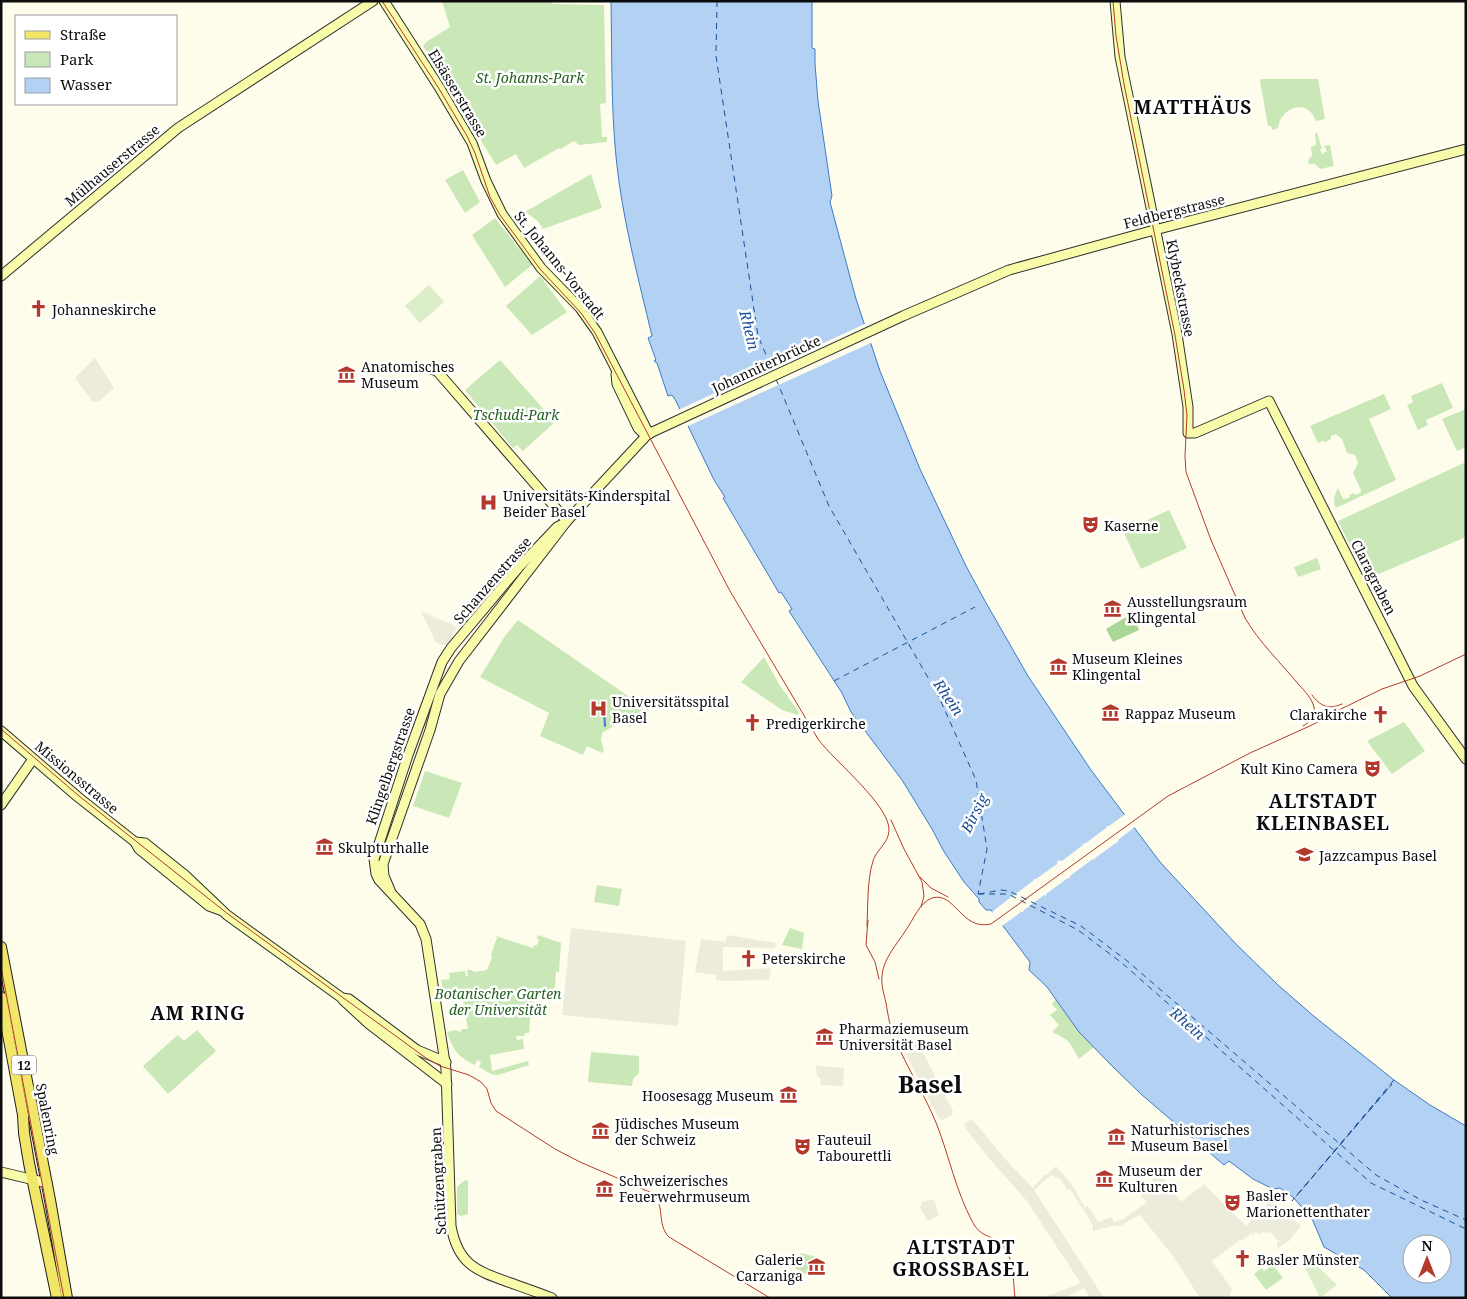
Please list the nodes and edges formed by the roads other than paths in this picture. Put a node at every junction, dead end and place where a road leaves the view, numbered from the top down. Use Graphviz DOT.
graph roads {
  1 [pos="374,1"];
  2 [pos="384,1"];
  3 [pos="1115,1"];
  4 [pos="1466,149"];
  5 [pos="496,205"];
  6 [pos="1156,230"];
  7 [pos="1,276"];
  8 [pos="895,320"];
  9 [pos="430,369"];
  10 [pos="1269,401"];
  11 [pos="649,434"];
  12 [pos="567,521"];
  13 [pos="459,661"];
  14 [pos="442,662"];
  15 [pos="1,731"];
  16 [pos="33,758"];
  17 [pos="1466,759"];
  18 [pos="1,805"];
  19 [pos="390,890"];
  20 [pos="1,946"];
  21 [pos="1,997"];
  22 [pos="342,998"];
  23 [pos="442,1038"];
  24 [pos="427,1055"];
  25 [pos="446,1065"];
  26 [pos="428,1070"];
  27 [pos="447,1084"];
  28 [pos="1,1172"];
  29 [pos="34,1180"];
  30 [pos="47,1184"];
  31 [pos="57,1298"];
  32 [pos="67,1298"];
  33 [pos="552,1298"];
  1 -- 7 [label="main road, Mülhauserstrasse"];
  2 -- 5 [label="main road, Elsässerstrasse"];
  3 -- 6 [label="main road, Klybeckstrasse"];
  4 -- 6 [label="main road, Feldbergstrasse"];
  5 -- 11 [label="main road, St. Johanns-Vorstadt"];
  6 -- 8 [label="main road, Feldbergstrasse"];
  6 -- 10 [label="main road, Klybeckstrasse"];
  8 -- 11 [label="main road, Johanniterbrücke"];
  9 -- 12 [label="main road"];
  10 -- 17 [label="main road, Claragraben"];
  11 -- 12 [label="main road, Schanzenstrasse"];
  12 -- 13 [label="main road, Schanzenstrasse"];
  12 -- 14 [label="main road, Schanzenstrasse"];
  13 -- 19 [label="main road, Klingelbergstrasse"];
  14 -- 19 [label="main road, Klingelbergstrasse"];
  15 -- 16 [label="main road, Missionsstrasse"];
  16 -- 18 [label="main road"];
  16 -- 22 [label="main road, Missionsstrasse"];
  19 -- 23 [label="main road, Schützengraben"];
  20 -- 30 [label="main road, Spalenring / 12"];
  21 -- 29 [label="main road, Spalenring / 12"];
  22 -- 24 [label="main road, Missionsstrasse"];
  22 -- 26 [label="main road, Missionsstrasse"];
  23 -- 24 [label="main road"];
  23 -- 25 [label="main road, Schützengraben"];
  24 -- 25 [label="main road, Missionsstrasse"];
  25 -- 26 [label="main road"];
  25 -- 27 [label="main road, Schützengraben"];
  26 -- 27 [label="main road, Missionsstrasse"];
  27 -- 33 [label="main road, Schützengraben"];
  28 -- 29 [label="main road"];
  29 -- 30 [label="main road"];
  29 -- 31 [label="main road, Spalenring / 12"];
  30 -- 32 [label="main road, Spalenring / 12"];
}
